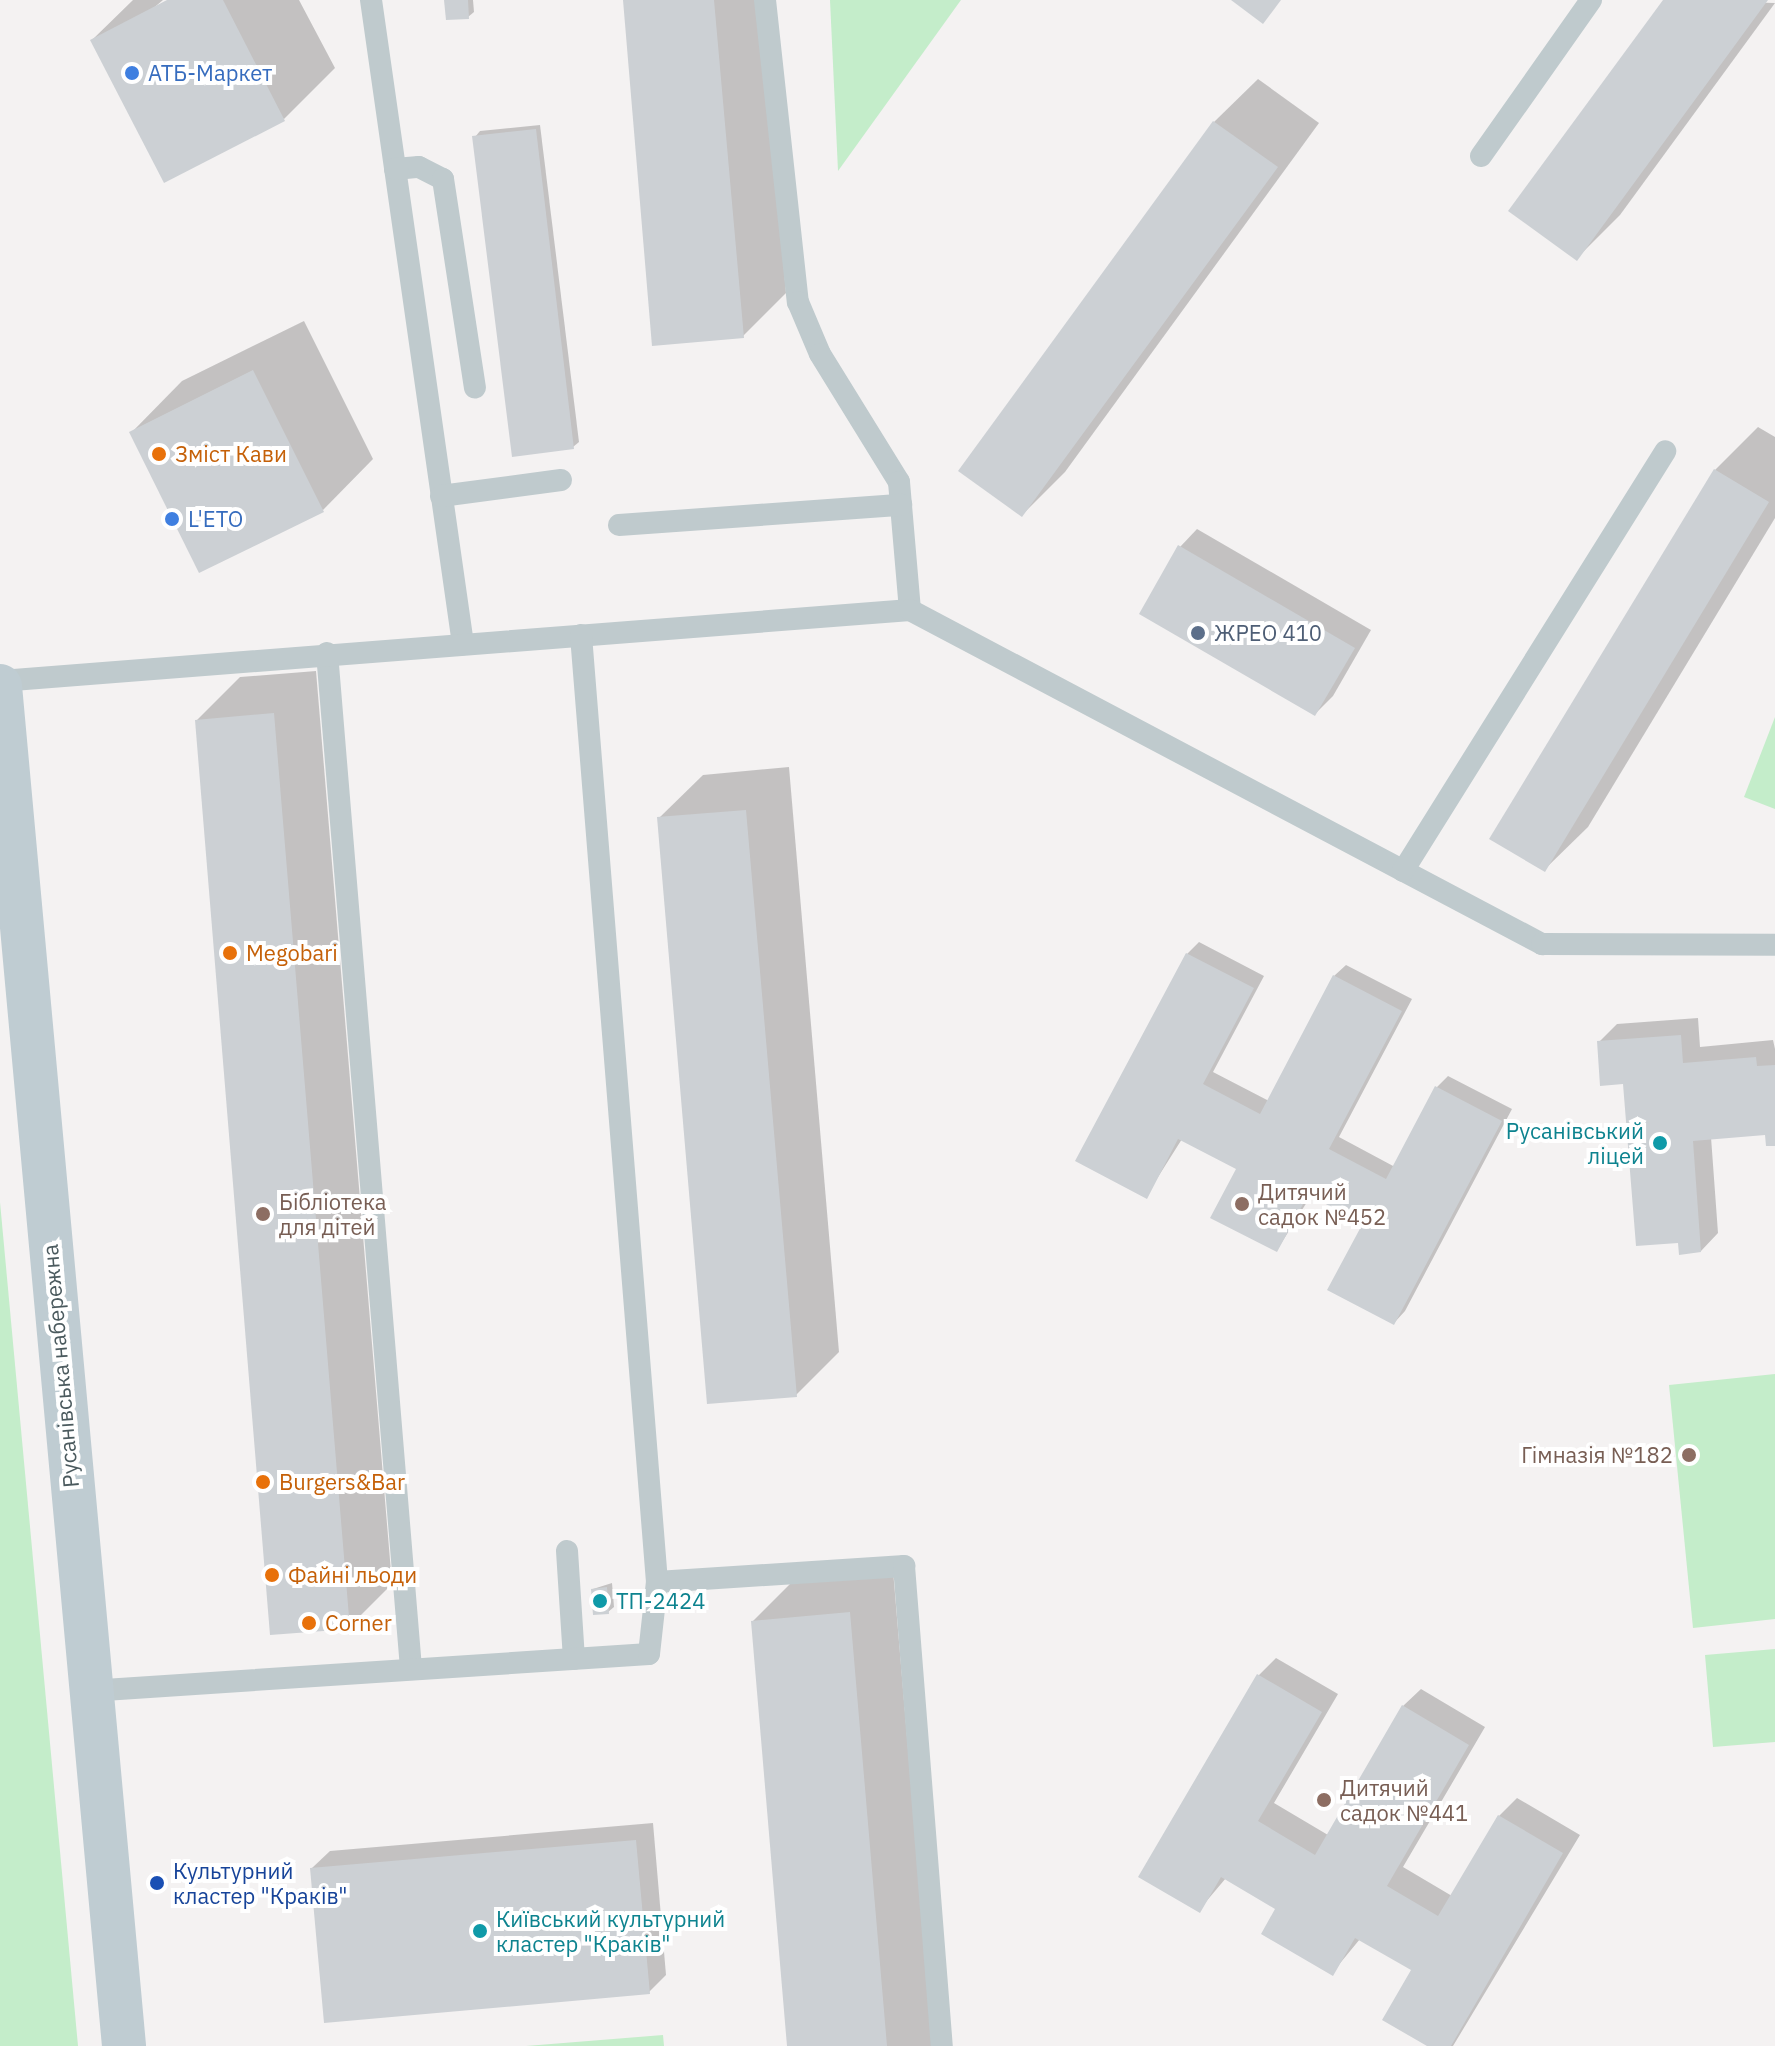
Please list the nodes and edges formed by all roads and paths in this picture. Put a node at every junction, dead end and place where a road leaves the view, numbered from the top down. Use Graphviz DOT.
graph roads {
  1 [pos="371,0"];
  2 [pos="765,0"];
  3 [pos="1591,0"];
  4 [pos="1481,156"];
  5 [pos="395,169"];
  6 [pos="475,388"];
  7 [pos="1665,451"];
  8 [pos="561,480"];
  9 [pos="441,496"];
  10 [pos="901,505"];
  11 [pos="619,525"];
  12 [pos="910,610"];
  13 [pos="581,635"];
  14 [pos="463,644"];
  15 [pos="327,653"];
  16 [pos="0,683"];
  17 [pos="1403,871"];
  18 [pos="1775,945"];
  19 [pos="567,1551"];
  20 [pos="657,1582"];
  21 [pos="574,1659"];
  22 [pos="411,1668"];
  23 [pos="89,1691"];
  24 [pos="124,2046"];
  25 [pos="942,2046"];
  1 -- 5 [label="lane"];
  2 -- 10 [label="lane"];
  3 -- 4 [label="lane"];
  5 -- 6 [label="lane"];
  5 -- 9 [label="lane"];
  7 -- 17 [label="lane"];
  8 -- 9 [label="lane"];
  9 -- 14 [label="lane"];
  10 -- 11 [label="lane"];
  10 -- 12 [label="lane"];
  12 -- 13 [label="lane"];
  12 -- 17 [label="lane"];
  13 -- 14 [label="lane"];
  13 -- 20 [label="lane"];
  14 -- 15 [label="lane"];
  15 -- 16 [label="lane"];
  15 -- 22 [label="lane"];
  16 -- 23 [label="main road, Русанівська набережна"];
  17 -- 18 [label="lane"];
  19 -- 21 [label="lane"];
  20 -- 21 [label="lane"];
  20 -- 25 [label="lane"];
  21 -- 22 [label="lane"];
  22 -- 23 [label="lane"];
  23 -- 24 [label="main road, Русанівська набережна"];
}
